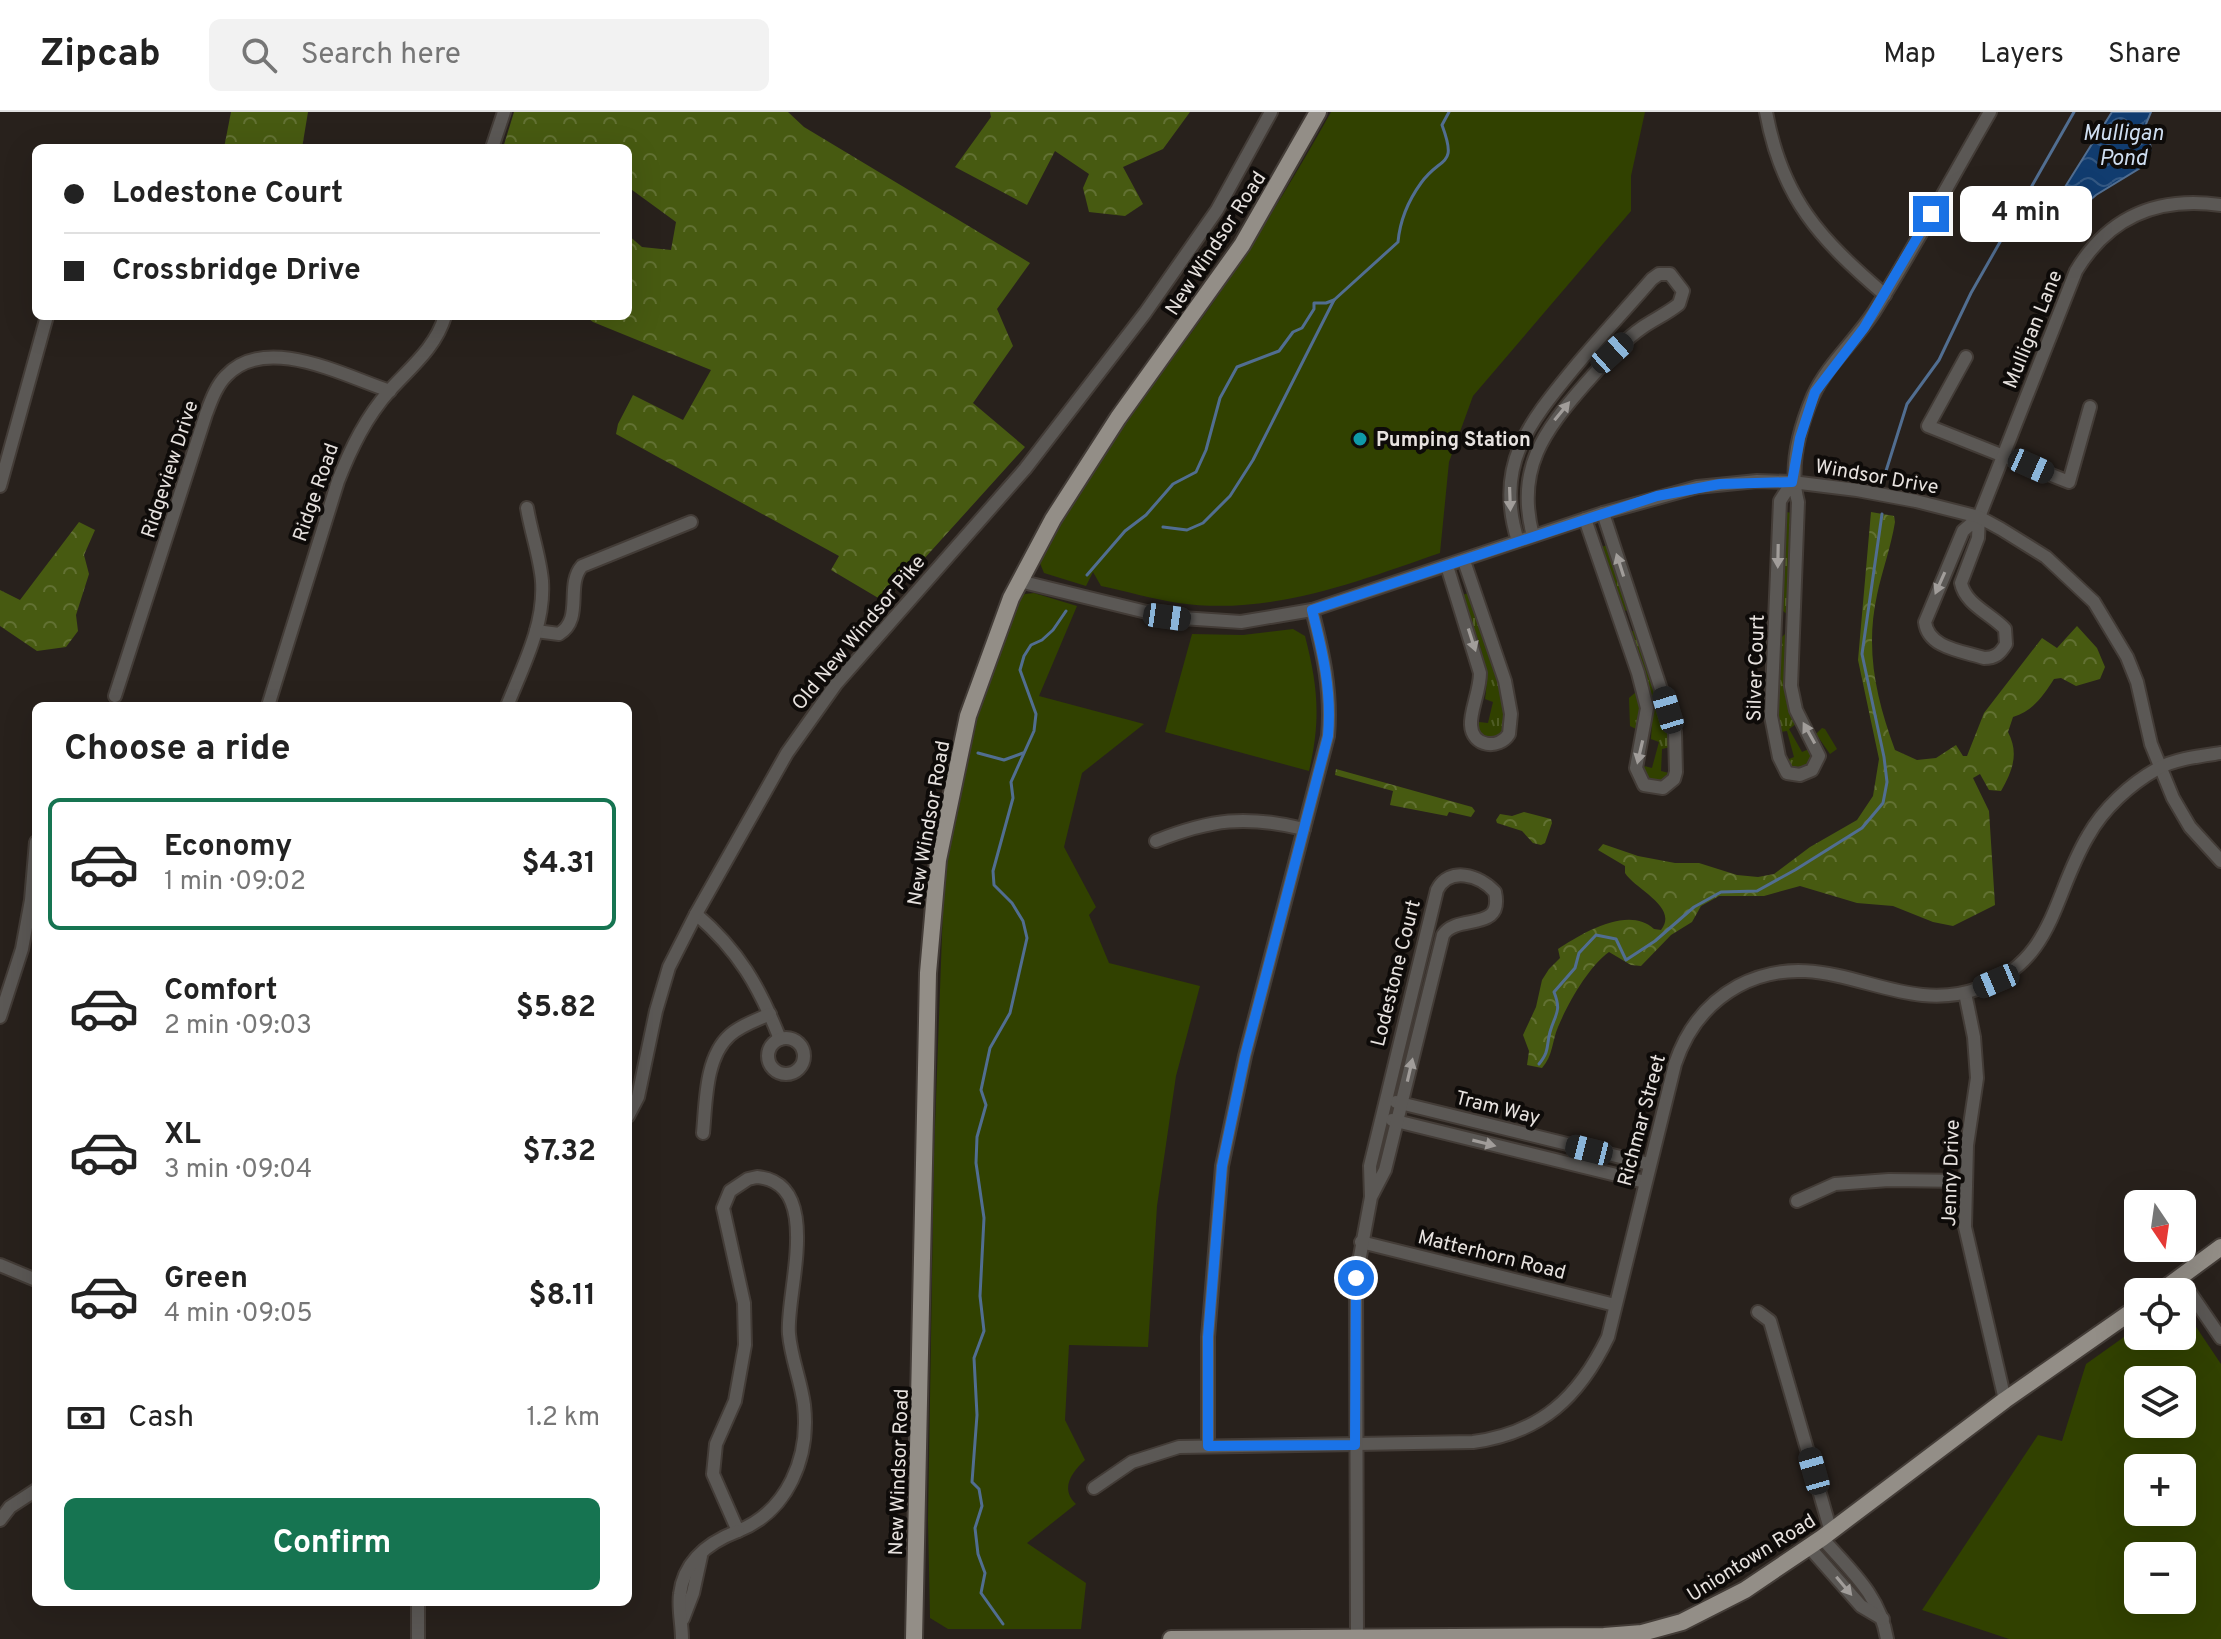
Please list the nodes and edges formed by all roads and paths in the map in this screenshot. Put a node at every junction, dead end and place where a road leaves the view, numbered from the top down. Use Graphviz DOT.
graph roads {
  1 [pos="504,112"];
  2 [pos="1271,112"];
  3 [pos="1318,112"];
  4 [pos="1766,112"];
  5 [pos="1990,112"];
  6 [pos="493,144"];
  7 [pos="2221,205"];
  8 [pos="1885,295"];
  9 [pos="46,320"];
  10 [pos="443,320"];
  11 [pos="1966,357"];
  12 [pos="390,391"];
  13 [pos="2090,407"];
  14 [pos="2005,454"];
  15 [pos="1792,482"];
  16 [pos="0,486"];
  17 [pos="527,508"];
  18 [pos="1603,513"];
  19 [pos="1979,517"];
  20 [pos="1585,519"];
  21 [pos="691,522"];
  22 [pos="1533,536"];
  23 [pos="1518,541"];
  24 [pos="1464,561"];
  25 [pos="1447,566"];
  26 [pos="1019,581"];
  27 [pos="1312,610"];
  28 [pos="536,631"];
  29 [pos="115,696"];
  30 [pos="269,702"];
  31 [pos="509,702"];
  32 [pos="2221,753"];
  33 [pos="2159,767"];
  34 [pos="1304,829"];
  35 [pos="1156,841"];
  36 [pos="2221,861"];
  37 [pos="32,888"];
  38 [pos="696,914"];
  39 [pos="1965,993"];
  40 [pos="770,1014"];
  41 [pos="0,1017"];
  42 [pos="780,1039"];
  43 [pos="1385,1100"];
  44 [pos="1402,1104"];
  45 [pos="632,1106"];
  46 [pos="1381,1118"];
  47 [pos="1398,1122"];
  48 [pos="703,1133"];
  49 [pos="1649,1164"];
  50 [pos="1966,1181"];
  51 [pos="1645,1182"];
  52 [pos="1371,1197"];
  53 [pos="1797,1201"];
  54 [pos="1361,1242"];
  55 [pos="2221,1247"];
  56 [pos="0,1265"];
  57 [pos="32,1278"];
  58 [pos="2180,1278"];
  59 [pos="2196,1301"];
  60 [pos="1615,1305"];
  61 [pos="1758,1312"];
  62 [pos="2124,1317"];
  63 [pos="2221,1338"];
  64 [pos="2005,1400"];
  65 [pos="1355,1445"];
  66 [pos="1208,1446"];
  67 [pos="1094,1488"];
  68 [pos="32,1492"];
  69 [pos="5,1503"];
  70 [pos="0,1520"];
  71 [pos="738,1531"];
  72 [pos="1821,1539"];
  73 [pos="418,1606"];
  74 [pos="1660,1634"];
  75 [pos="1357,1638"];
  76 [pos="1442,1638"];
  77 [pos="418,1639"];
  78 [pos="682,1639"];
  79 [pos="914,1639"];
  80 [pos="1171,1639"];
  81 [pos="1887,1639"];
  1 -- 6 [label="street"];
  2 -- 38 [label="street, Old New Windsor Pike"];
  3 -- 26 [label="main road, New Windsor Road"];
  4 -- 8 [label="street"];
  5 -- 8 [label="street"];
  7 -- 14 [label="street, Mulligan Lane"];
  8 -- 15 [label="street"];
  9 -- 16 [label="street"];
  10 -- 12 [label="street, Ridge Road"];
  11 -- 14 [label="street"];
  12 -- 29 [label="street, Ridgeview Drive"];
  12 -- 30 [label="street, Ridge Road"];
  13 -- 14 [label="street"];
  14 -- 19 [label="street, Mulligan Lane"];
  15 -- 15 [label="street, Silver Court, one-way"];
  15 -- 18 [label="street, Windsor Drive"];
  15 -- 19 [label="street, Windsor Drive"];
  17 -- 28 [label="street"];
  18 -- 20 [label="street, Windsor Drive"];
  20 -- 18 [label="street, one-way"];
  19 -- 19 [label="street, one-way"];
  19 -- 33 [label="street, Windsor Drive"];
  20 -- 22 [label="street, Windsor Drive"];
  21 -- 28 [label="street"];
  22 -- 23 [label="street, Windsor Drive"];
  22 -- 23 [label="street, one-way"];
  23 -- 24 [label="street, Windsor Drive"];
  24 -- 25 [label="street, Windsor Drive"];
  25 -- 24 [label="street, one-way"];
  25 -- 27 [label="street, Windsor Drive"];
  26 -- 27 [label="street, Windsor Drive"];
  26 -- 79 [label="main road, New Windsor Road"];
  27 -- 34 [label="street"];
  28 -- 31 [label="street"];
  32 -- 33 [label="street"];
  33 -- 36 [label="street, Windsor Drive"];
  33 -- 39 [label="street, Richmar Street"];
  34 -- 35 [label="street"];
  34 -- 66 [label="street"];
  37 -- 41 [label="street"];
  38 -- 40 [label="street"];
  38 -- 45 [label="street, Old New Windsor Pike"];
  39 -- 49 [label="street, Richmar Street"];
  39 -- 50 [label="street, Jenny Drive"];
  40 -- 42 [label="street"];
  40 -- 48 [label="street"];
  43 -- 44 [label="street, Tram Way"];
  44 -- 43 [label="street, Lodestone Court, one-way"];
  43 -- 46 [label="street, Lodestone Court"];
  44 -- 47 [label="street, Lodestone Court"];
  44 -- 49 [label="street, Tram Way"];
  46 -- 47 [label="street, Tram Way"];
  46 -- 52 [label="street, Lodestone Court"];
  47 -- 51 [label="street, Tram Way, one-way"];
  47 -- 52 [label="street, Lodestone Court"];
  49 -- 51 [label="street, Richmar Street"];
  50 -- 53 [label="street"];
  50 -- 64 [label="street, Jenny Drive"];
  51 -- 60 [label="street, Richmar Street"];
  52 -- 54 [label="street, Lodestone Court"];
  54 -- 60 [label="street, Matterhorn Road"];
  54 -- 65 [label="street, Lodestone Court"];
  55 -- 58 [label="main road"];
  56 -- 57 [label="street"];
  59 -- 63 [label="street"];
  60 -- 65 [label="street, Richmar Street"];
  61 -- 72 [label="street"];
  62 -- 64 [label="main road, Uniontown Road"];
  64 -- 72 [label="main road, Uniontown Road"];
  65 -- 66 [label="street, Richmar Street"];
  65 -- 75 [label="street, Lodestone Court"];
  66 -- 67 [label="street, Richmar Street"];
  68 -- 69 [label="street"];
  69 -- 70 [label="street"];
  71 -- 71 [label="street"];
  71 -- 78 [label="street"];
  72 -- 74 [label="main road, Uniontown Road"];
  72 -- 81 [label="street"];
  73 -- 77 [label="street"];
  74 -- 76 [label="main road, Uniontown Road"];
  75 -- 76 [label="main road, Uniontown Road"];
  75 -- 80 [label="main road, Uniontown Road"];
}
